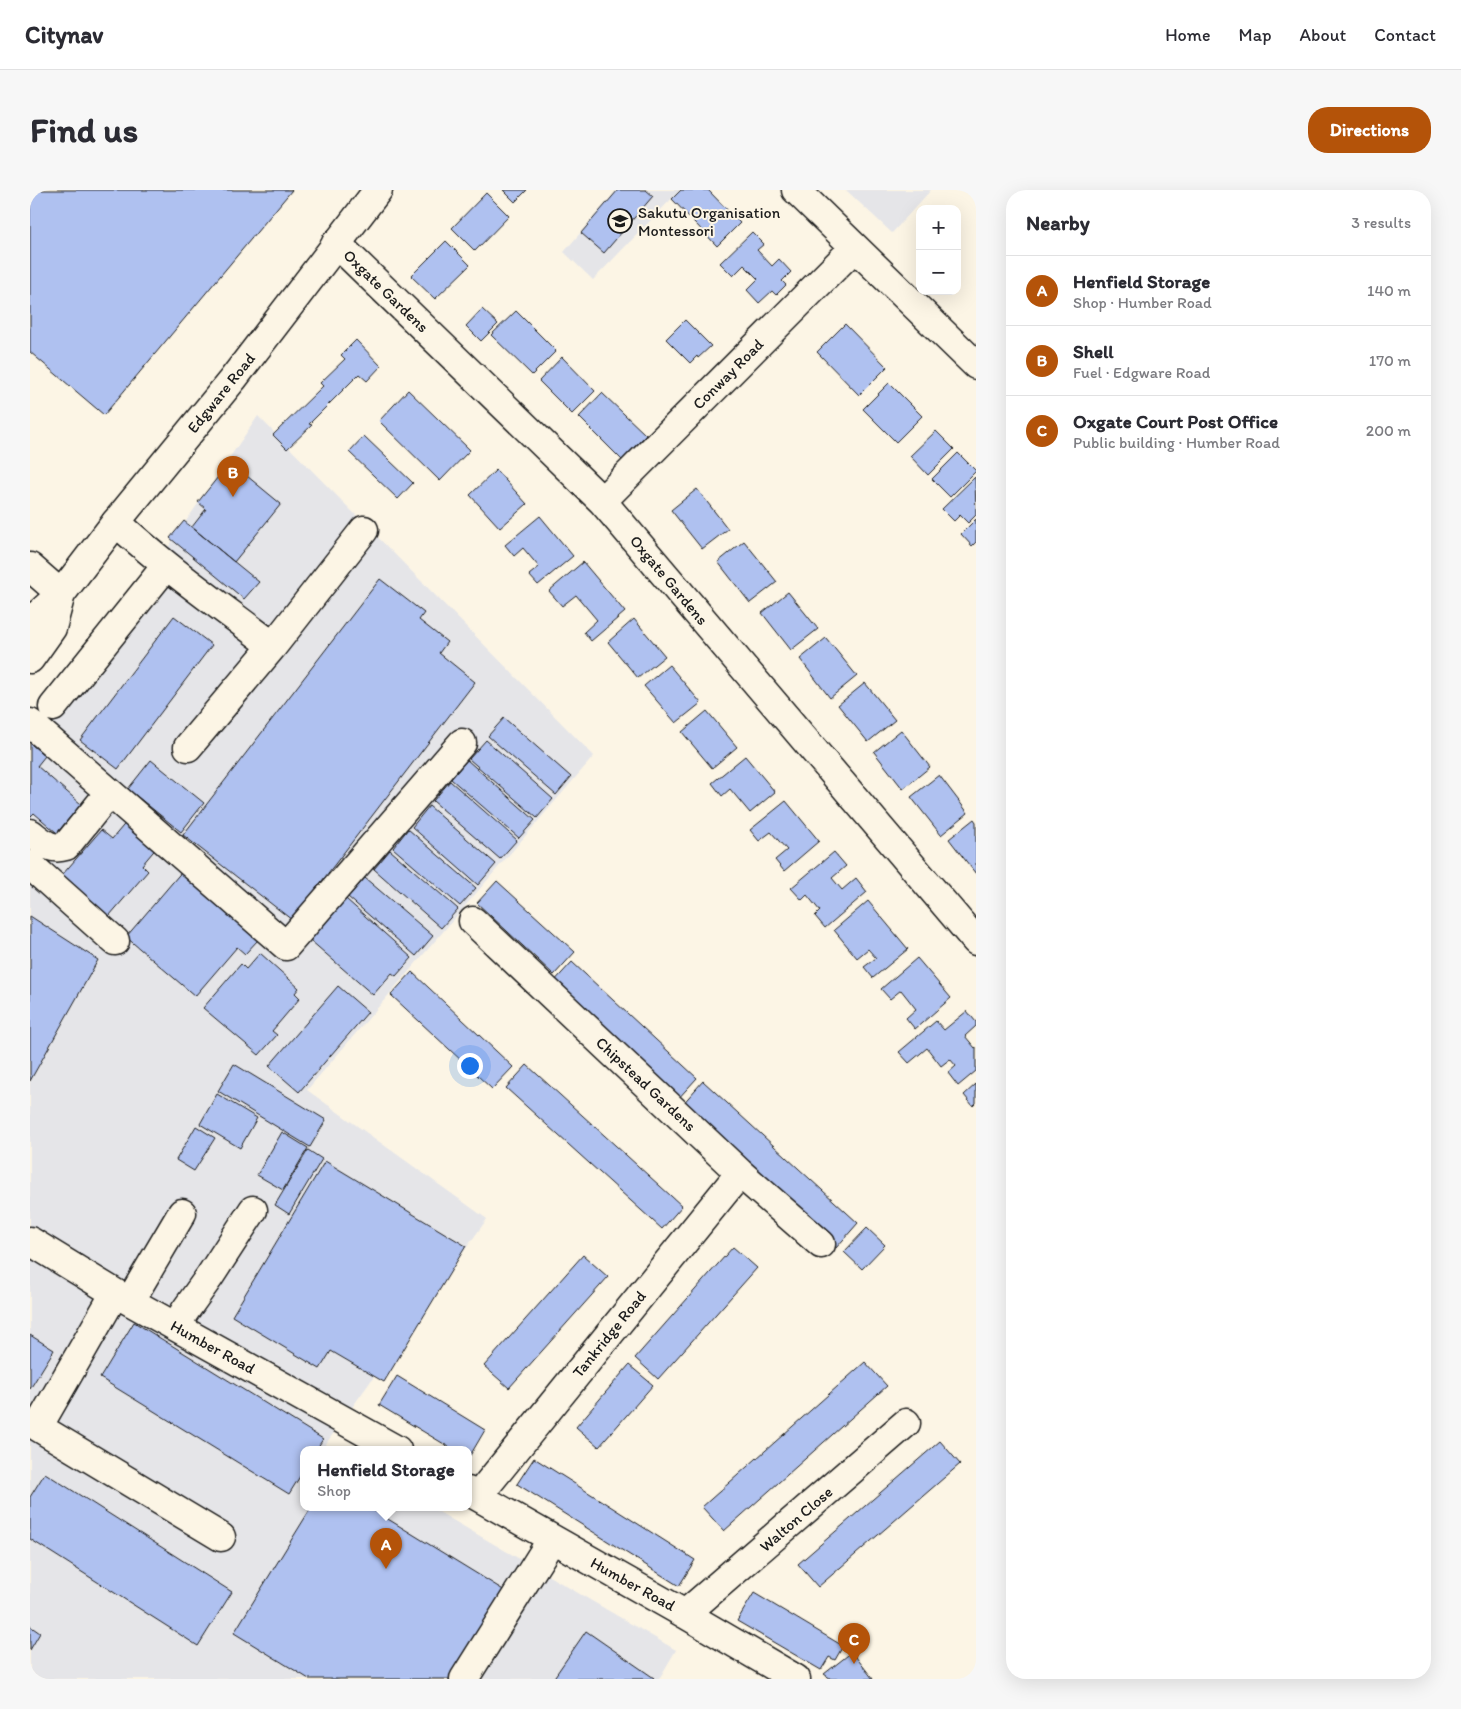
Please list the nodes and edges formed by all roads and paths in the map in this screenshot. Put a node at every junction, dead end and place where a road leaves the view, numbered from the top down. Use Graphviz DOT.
graph roads {
  1 [pos="378,190"];
  2 [pos="796,190"];
  3 [pos="336,243"];
  4 [pos="854,248"];
  5 [pos="976,365"];
  6 [pos="602,501"];
  7 [pos="116,522"];
  8 [pos="364,530"];
  9 [pos="166,566"];
  10 [pos="30,567"];
  11 [pos="61,594"];
  12 [pos="30,622"];
  13 [pos="273,646"];
  14 [pos="30,659"];
  15 [pos="53,707"];
  16 [pos="30,723"];
  17 [pos="462,743"];
  18 [pos="188,747"];
  19 [pos="109,793"];
  20 [pos="30,833"];
  21 [pos="30,865"];
  22 [pos="473,921"];
  23 [pos="115,940"];
  24 [pos="976,941"];
  25 [pos="740,1173"];
  26 [pos="253,1210"];
  27 [pos="182,1213"];
  28 [pos="30,1241"];
  29 [pos="822,1244"];
  30 [pos="123,1297"];
  31 [pos="176,1326"];
  32 [pos="906,1423"];
  33 [pos="34,1434"];
  34 [pos="390,1446"];
  35 [pos="473,1493"];
  36 [pos="221,1537"];
  37 [pos="552,1539"];
  38 [pos="685,1614"];
  39 [pos="464,1679"];
  40 [pos="796,1679"];
  1 -- 3 [label="street, Edgware Road"];
  2 -- 4 [label="street"];
  3 -- 6 [label="street, Oxgate Gardens"];
  3 -- 7 [label="street, Edgware Road"];
  4 -- 5 [label="street"];
  4 -- 6 [label="street, Conway Road"];
  6 -- 24 [label="street, Oxgate Gardens"];
  7 -- 9 [label="street"];
  7 -- 11 [label="street, Edgware Road"];
  8 -- 13 [label="street"];
  9 -- 13 [label="street"];
  9 -- 15 [label="street"];
  10 -- 11 [label="street"];
  11 -- 12 [label="street, Edgware Road"];
  11 -- 14 [label="street, Edgware Road"];
  13 -- 18 [label="street"];
  16 -- 19 [label="street"];
  17 -- 19 [label="street"];
  19 -- 20 [label="street"];
  21 -- 23 [label="street"];
  22 -- 25 [label="street, Chipstead Gardens"];
  25 -- 29 [label="street, Chipstead Gardens"];
  25 -- 35 [label="street, Tankridge Road"];
  26 -- 31 [label="street"];
  27 -- 30 [label="street"];
  28 -- 30 [label="street, Humber Road"];
  30 -- 31 [label="street, Humber Road"];
  30 -- 33 [label="street"];
  31 -- 34 [label="street, Humber Road"];
  32 -- 38 [label="street, Walton Close"];
  33 -- 36 [label="street"];
  35 -- 37 [label="street, Humber Road"];
  37 -- 38 [label="street, Humber Road"];
  37 -- 39 [label="street"];
  38 -- 40 [label="street, Humber Road"];
}
